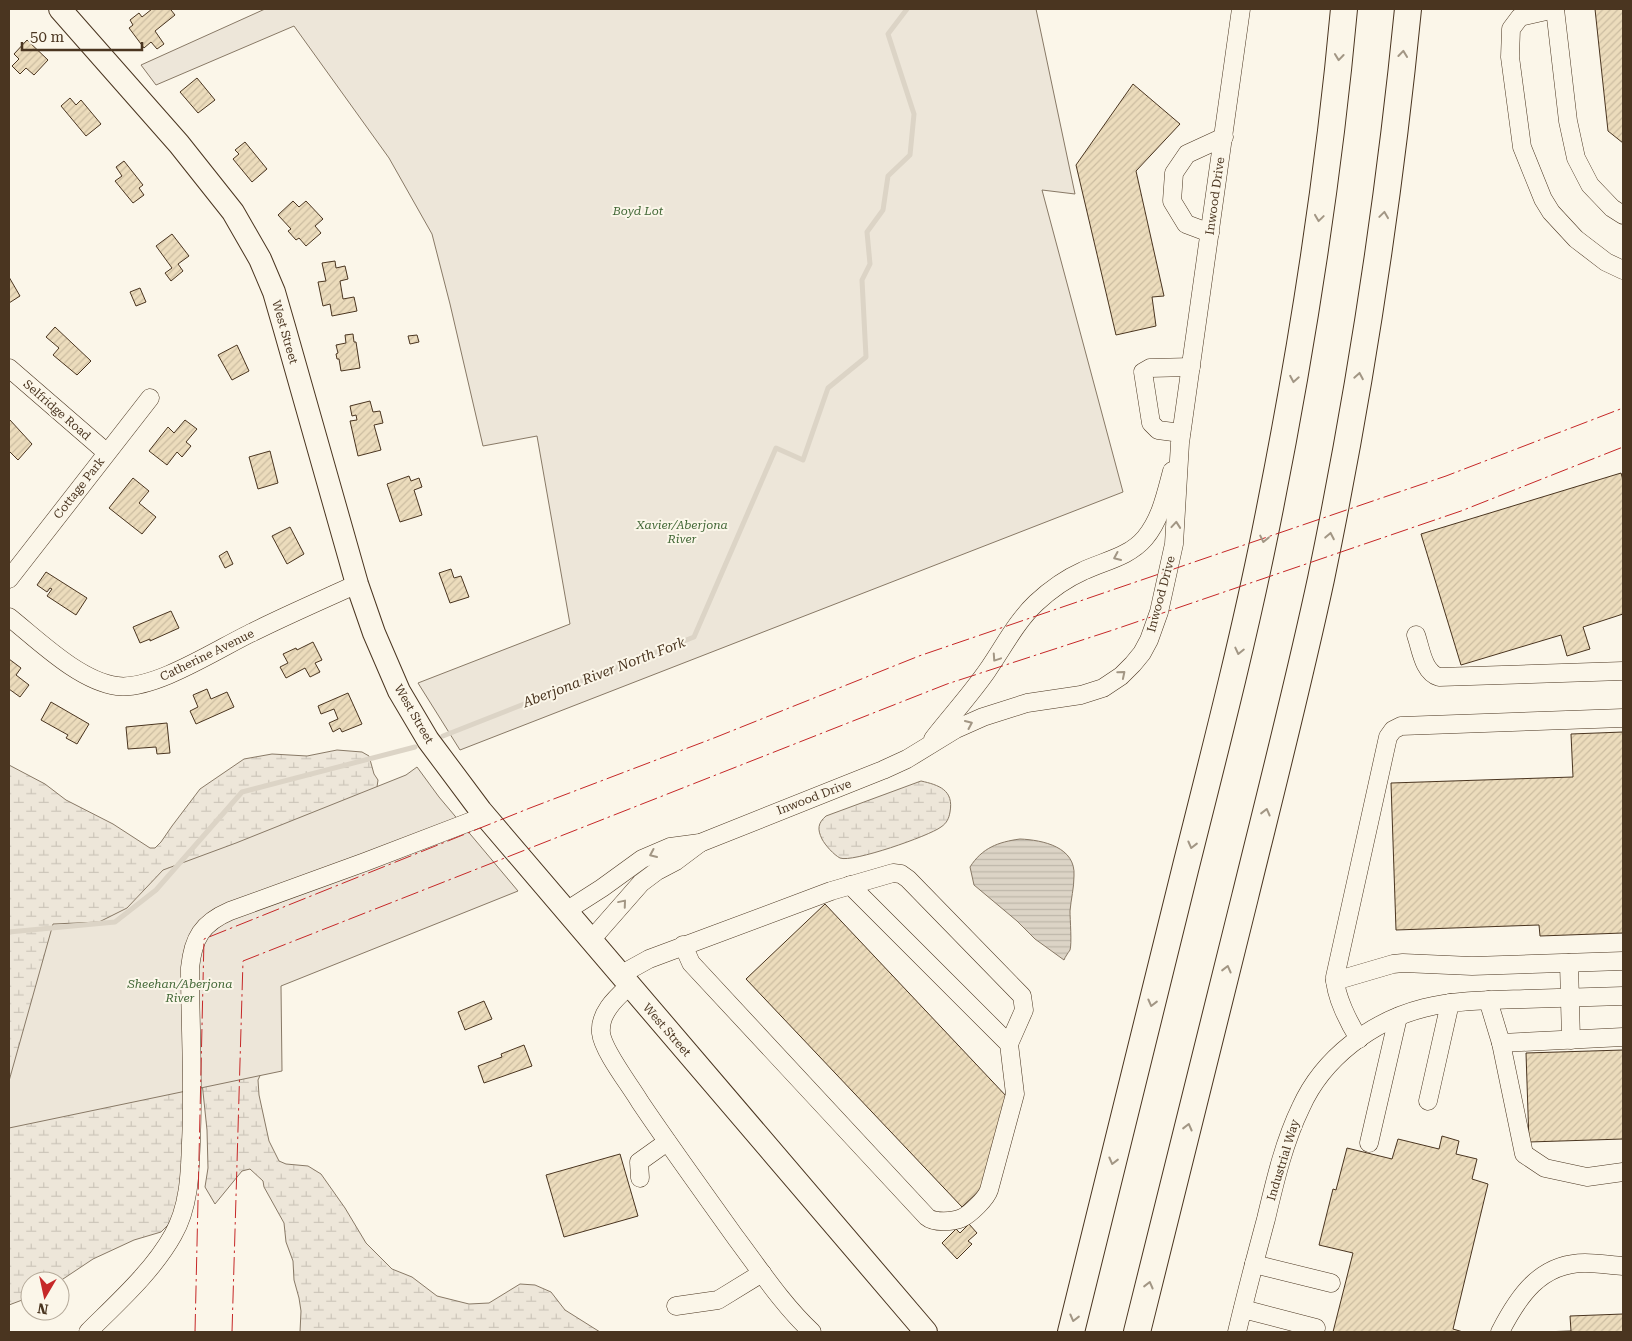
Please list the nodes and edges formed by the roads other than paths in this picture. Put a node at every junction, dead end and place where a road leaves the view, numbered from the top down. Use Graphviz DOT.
graph roads {
  1 [pos="60,9"];
  2 [pos="1240,9"];
  3 [pos="1344,9"];
  4 [pos="1408,9"];
  5 [pos="1555,9"];
  6 [pos="1224,137"];
  7 [pos="1623,215"];
  8 [pos="1210,234"];
  9 [pos="1623,270"];
  10 [pos="1191,366"];
  11 [pos="9,368"];
  12 [pos="150,398"];
  13 [pos="1181,438"];
  14 [pos="106,452"];
  15 [pos="9,579"];
  16 [pos="357,584"];
  17 [pos="9,617"];
  18 [pos="1416,635"];
  19 [pos="1623,671"];
  20 [pos="1623,718"];
  21 [pos="926,747"];
  22 [pos="485,816"];
  23 [pos="700,843"];
  24 [pos="850,885"];
  25 [pos="566,911"];
  26 [pos="591,940"];
  27 [pos="683,945"];
  28 [pos="1623,961"];
  29 [pos="1569,963"];
  30 [pos="625,981"];
  31 [pos="1335,981"];
  32 [pos="1623,996"];
  33 [pos="1571,998"];
  34 [pos="1488,1000"];
  35 [pos="1450,1003"];
  36 [pos="1398,1017"];
  37 [pos="1623,1037"];
  38 [pos="1359,1039"];
  39 [pos="1571,1040"];
  40 [pos="1501,1043"];
  41 [pos="1008,1044"];
  42 [pos="1428,1101"];
  43 [pos="668,1142"];
  44 [pos="1369,1143"];
  45 [pos="1623,1172"];
  46 [pos="640,1178"];
  47 [pos="1254,1264"];
  48 [pos="1623,1266"];
  49 [pos="762,1273"];
  50 [pos="1331,1283"];
  51 [pos="676,1306"];
  52 [pos="1243,1310"];
  53 [pos="1316,1328"];
  54 [pos="88,1332"];
  55 [pos="812,1332"];
  56 [pos="926,1332"];
  57 [pos="1071,1332"];
  58 [pos="1137,1332"];
  59 [pos="1237,1332"];
  60 [pos="1500,1332"];
  1 -- 16 [label="main road, West Street"];
  2 -- 6 [label="street, Inwood Drive"];
  3 -- 57 [label="highway, one-way"];
  58 -- 4 [label="highway, one-way"];
  5 -- 7 [label="street"];
  5 -- 9 [label="street"];
  6 -- 8 [label="street, Inwood Drive"];
  6 -- 8 [label="street"];
  8 -- 10 [label="street, Inwood Drive"];
  10 -- 13 [label="street, Inwood Drive"];
  10 -- 13 [label="street"];
  11 -- 14 [label="street, Selfridge Road"];
  12 -- 14 [label="street, Cottage Park"];
  13 -- 21 [label="street, Inwood Drive, one-way"];
  21 -- 13 [label="street, Inwood Drive, one-way"];
  14 -- 15 [label="street, Cottage Park"];
  16 -- 17 [label="street, Catherine Avenue"];
  16 -- 22 [label="main road, West Street"];
  18 -- 19 [label="street"];
  20 -- 31 [label="street"];
  21 -- 23 [label="street, Inwood Drive"];
  22 -- 25 [label="main road, West Street"];
  22 -- 54 [label="street"];
  23 -- 25 [label="street, Inwood Drive, one-way"];
  26 -- 23 [label="street, Inwood Drive, one-way"];
  24 -- 27 [label="street"];
  24 -- 41 [label="street"];
  24 -- 41 [label="street"];
  25 -- 26 [label="main road, West Street"];
  26 -- 30 [label="main road, West Street"];
  27 -- 30 [label="street"];
  27 -- 41 [label="street"];
  28 -- 29 [label="street"];
  29 -- 31 [label="street"];
  29 -- 33 [label="street"];
  30 -- 43 [label="street"];
  30 -- 56 [label="main road, West Street"];
  31 -- 38 [label="street"];
  32 -- 33 [label="street, Industrial Way"];
  33 -- 34 [label="street, Industrial Way"];
  33 -- 39 [label="street"];
  34 -- 35 [label="street, Industrial Way"];
  34 -- 40 [label="street"];
  35 -- 36 [label="street, Industrial Way"];
  35 -- 42 [label="street"];
  36 -- 38 [label="street, Industrial Way"];
  36 -- 44 [label="street"];
  37 -- 39 [label="street"];
  38 -- 47 [label="street, Industrial Way"];
  39 -- 40 [label="street"];
  40 -- 45 [label="street"];
  43 -- 46 [label="street"];
  43 -- 49 [label="street"];
  47 -- 50 [label="street"];
  47 -- 52 [label="street, Industrial Way"];
  48 -- 60 [label="street"];
  49 -- 51 [label="street"];
  49 -- 55 [label="street"];
  52 -- 53 [label="street"];
  52 -- 59 [label="street, Industrial Way"];
}
